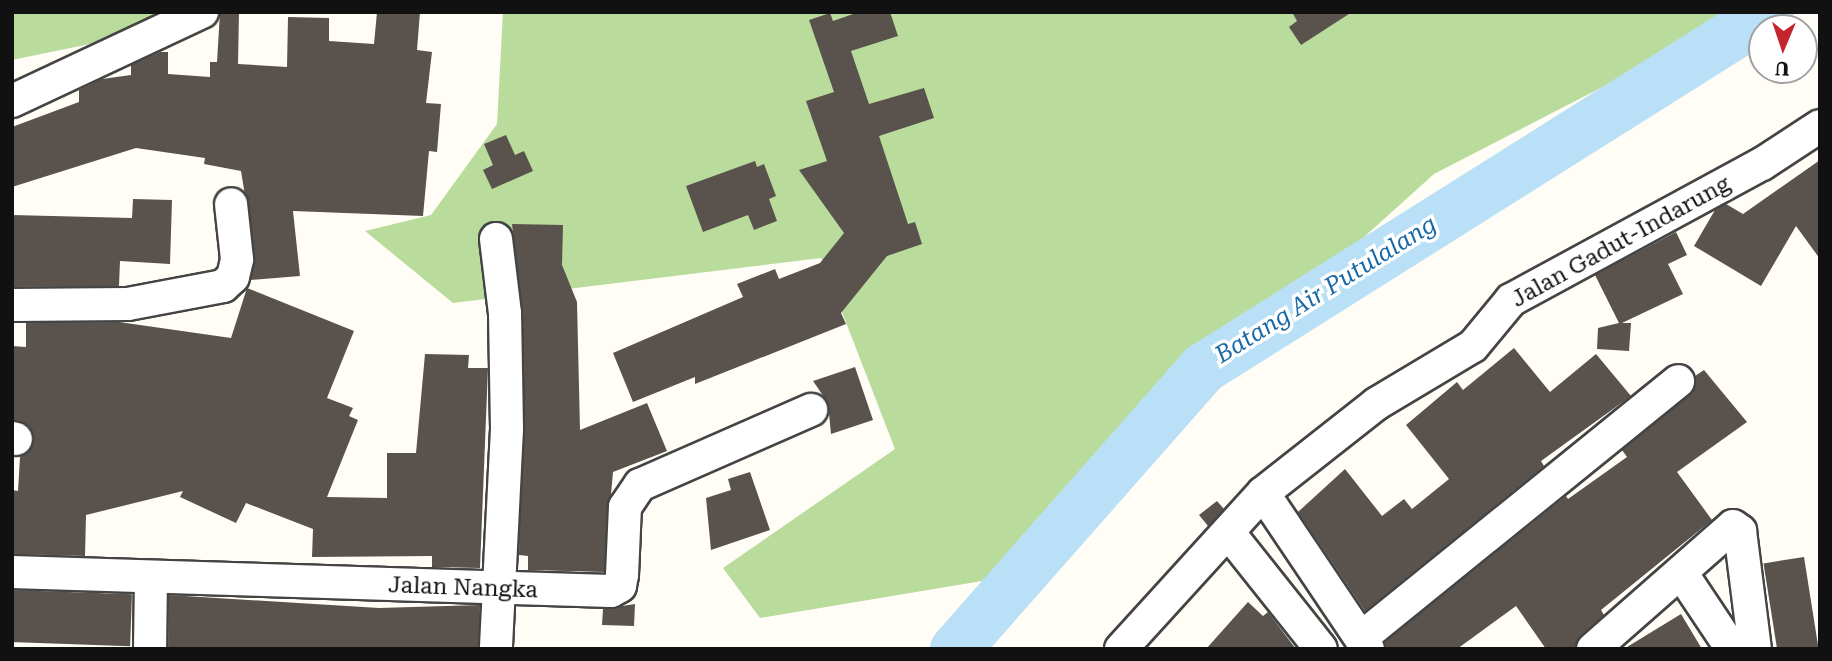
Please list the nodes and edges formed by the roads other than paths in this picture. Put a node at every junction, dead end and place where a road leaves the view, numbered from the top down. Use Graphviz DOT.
graph roads {
  1 [pos="202,12"];
  2 [pos="12,101"];
  3 [pos="1820,126"];
  4 [pos="230,204"];
  5 [pos="496,239"];
  6 [pos="12,305"];
  7 [pos="1678,381"];
  8 [pos="811,410"];
  9 [pos="1263,493"];
  10 [pos="1228,532"];
  11 [pos="12,572"];
  12 [pos="1682,574"];
  13 [pos="151,577"];
  14 [pos="499,590"];
  15 [pos="1365,643"];
  16 [pos="150,649"];
  17 [pos="496,649"];
  18 [pos="1121,649"];
  19 [pos="1321,649"];
  20 [pos="1594,649"];
  21 [pos="1732,649"];
  22 [pos="1755,649"];
  1 -- 2 [label="street"];
  3 -- 9 [label="street, Jalan Gadut-Indarung"];
  4 -- 6 [label="street"];
  5 -- 14 [label="street"];
  7 -- 15 [label="street"];
  8 -- 14 [label="street, Jalan Nangka"];
  9 -- 10 [label="street, Jalan Gadut-Indarung"];
  9 -- 15 [label="street"];
  10 -- 18 [label="street, Jalan Gadut-Indarung"];
  10 -- 19 [label="street"];
  11 -- 13 [label="street, Jalan Nangka"];
  12 -- 20 [label="street"];
  12 -- 21 [label="street"];
  12 -- 22 [label="street"];
  13 -- 14 [label="street, Jalan Nangka"];
  13 -- 16 [label="street"];
  14 -- 17 [label="street"];
}
